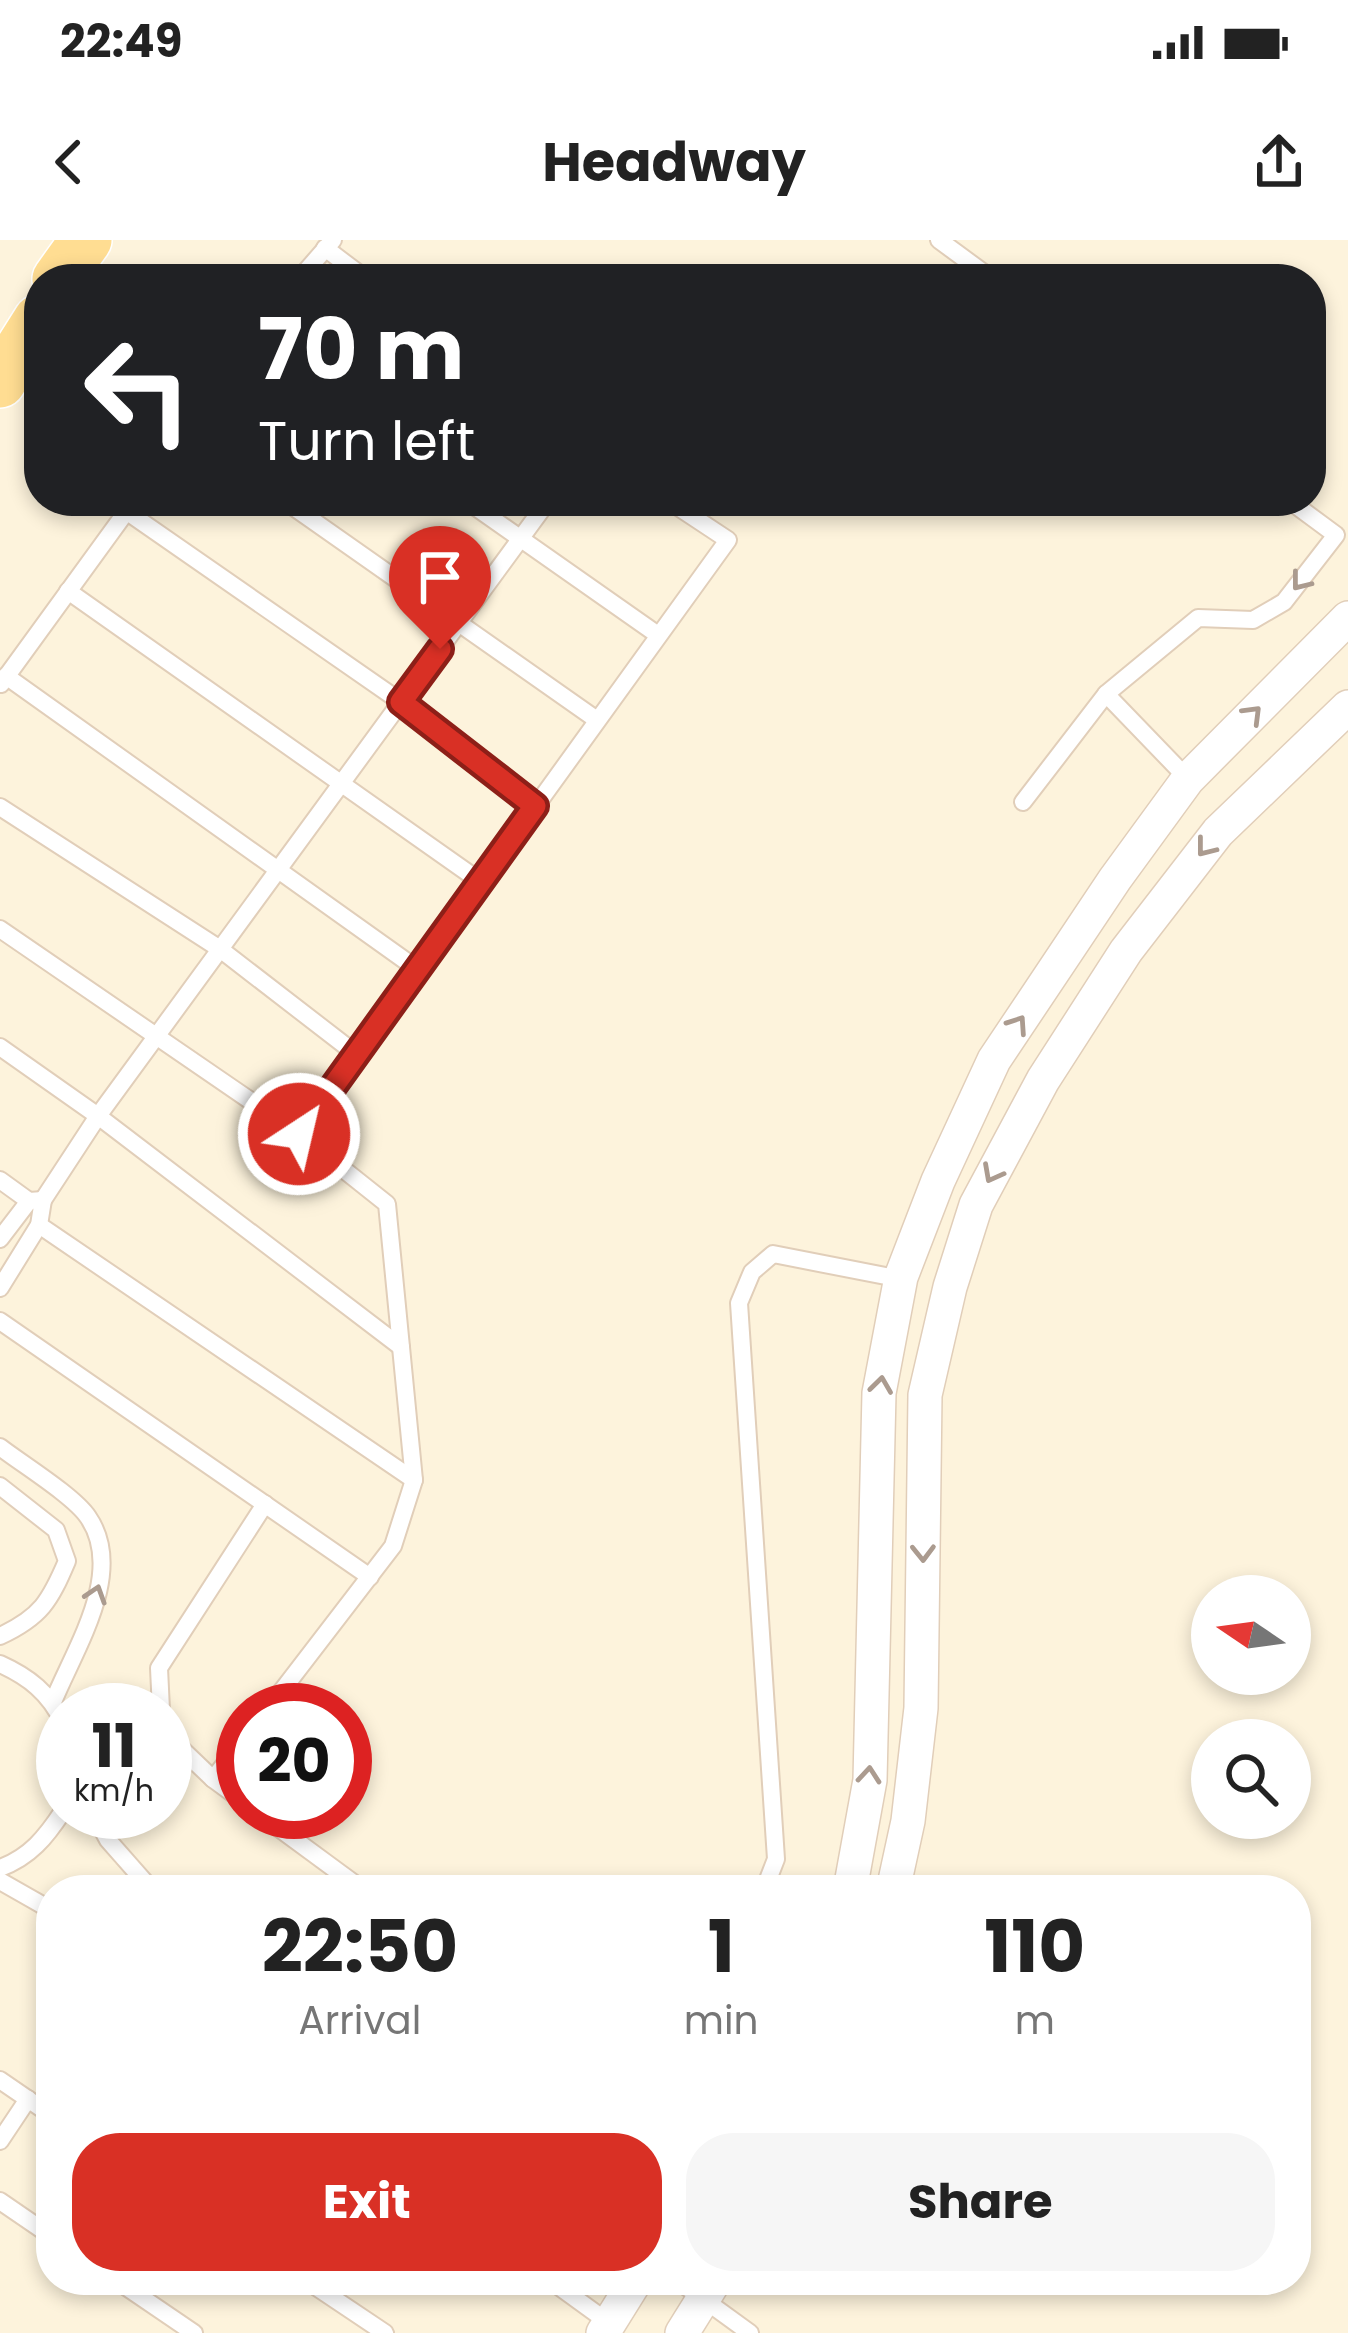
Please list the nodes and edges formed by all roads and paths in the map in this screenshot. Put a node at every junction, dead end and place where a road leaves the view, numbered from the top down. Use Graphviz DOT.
graph roads {
  1 [pos="939,240"];
  2 [pos="972,264"];
  3 [pos="24,327"];
  4 [pos="24,344"];
  5 [pos="0,360"];
  6 [pos="0,382"];
  7 [pos="123,516"];
  8 [pos="144,516"];
  9 [pos="307,516"];
  10 [pos="489,516"];
  11 [pos="537,516"];
  12 [pos="692,516"];
  13 [pos="1310,516"];
  14 [pos="521,538"];
  15 [pos="68,591"];
  16 [pos="1348,618"];
  17 [pos="459,622"];
  18 [pos="658,635"];
  19 [pos="3,680"];
  20 [pos="1106,694"];
  21 [pos="401,702"];
  22 [pos="1348,707"];
  23 [pos="597,720"];
  24 [pos="1188,779"];
  25 [pos="343,782"];
  26 [pos="1023,802"];
  27 [pos="535,806"];
  28 [pos="0,807"];
  29 [pos="279,869"];
  30 [pos="481,882"];
  31 [pos="0,928"];
  32 [pos="220,949"];
  33 [pos="418,969"];
  34 [pos="156,1036"];
  35 [pos="0,1047"];
  36 [pos="356,1054"];
  37 [pos="98,1116"];
  38 [pos="299,1134"];
  39 [pos="0,1180"];
  40 [pos="36,1201"];
  41 [pos="39,1225"];
  42 [pos="0,1239"];
  43 [pos="901,1279"];
  44 [pos="0,1288"];
  45 [pos="0,1322"];
  46 [pos="401,1347"];
  47 [pos="0,1447"];
  48 [pos="414,1480"];
  49 [pos="0,1486"];
  50 [pos="265,1504"];
  51 [pos="370,1577"];
  52 [pos="0,1636"];
  53 [pos="0,1664"];
  54 [pos="61,1683"];
  55 [pos="160,1683"];
  56 [pos="288,1683"];
  57 [pos="36,1685"];
  58 [pos="192,1759"];
  59 [pos="216,1775"];
  60 [pos="213,1779"];
  61 [pos="216,1781"];
  62 [pos="45,1839"];
  63 [pos="107,1839"];
  64 [pos="294,1839"];
  65 [pos="0,1868"];
  66 [pos="139,1875"];
  67 [pos="343,1875"];
  68 [pos="770,1875"];
  69 [pos="853,1875"];
  70 [pos="896,1875"];
  71 [pos="0,1881"];
  72 [pos="36,1901"];
  73 [pos="0,2080"];
  74 [pos="28,2099"];
  75 [pos="36,2105"];
  76 [pos="0,2141"];
  77 [pos="0,2201"];
  78 [pos="36,2226"];
  79 [pos="138,2295"];
  80 [pos="328,2295"];
  81 [pos="568,2295"];
  82 [pos="628,2295"];
  83 [pos="696,2295"];
  84 [pos="709,2295"];
  85 [pos="611,2330"];
  86 [pos="194,2333"];
  87 [pos="385,2333"];
  88 [pos="682,2333"];
  89 [pos="750,2333"];
  1 -- 2 [label="lane"];
  3 -- 5 [label="main road"];
  4 -- 6 [label="main road"];
  7 -- 15 [label="lane"];
  8 -- 21 [label="lane"];
  9 -- 17 [label="lane"];
  10 -- 14 [label="lane"];
  11 -- 14 [label="lane"];
  12 -- 18 [label="lane"];
  13 -- 20 [label="lane, one-way"];
  14 -- 17 [label="lane"];
  14 -- 18 [label="lane"];
  15 -- 19 [label="lane"];
  15 -- 25 [label="lane"];
  24 -- 16 [label="street, one-way"];
  17 -- 21 [label="lane"];
  17 -- 23 [label="lane"];
  18 -- 23 [label="lane"];
  19 -- 29 [label="lane"];
  20 -- 24 [label="lane"];
  20 -- 26 [label="lane"];
  21 -- 25 [label="lane"];
  21 -- 27 [label="lane"];
  22 -- 70 [label="street, one-way"];
  23 -- 27 [label="lane"];
  43 -- 24 [label="street, one-way"];
  25 -- 29 [label="lane"];
  25 -- 30 [label="lane"];
  27 -- 30 [label="lane"];
  28 -- 32 [label="lane"];
  29 -- 32 [label="lane"];
  29 -- 33 [label="lane"];
  30 -- 33 [label="lane"];
  31 -- 34 [label="lane"];
  32 -- 34 [label="lane"];
  32 -- 36 [label="lane"];
  33 -- 36 [label="lane"];
  34 -- 37 [label="lane"];
  34 -- 38 [label="lane"];
  35 -- 37 [label="lane"];
  36 -- 38 [label="lane"];
  37 -- 40 [label="lane"];
  37 -- 46 [label="lane"];
  38 -- 46 [label="lane"];
  39 -- 40 [label="lane"];
  40 -- 41 [label="lane"];
  40 -- 42 [label="lane"];
  41 -- 44 [label="lane"];
  41 -- 48 [label="lane"];
  43 -- 68 [label="lane"];
  69 -- 43 [label="street, one-way"];
  45 -- 50 [label="lane"];
  46 -- 48 [label="lane"];
  54 -- 47 [label="lane, one-way"];
  48 -- 51 [label="lane"];
  49 -- 52 [label="lane"];
  50 -- 51 [label="lane"];
  50 -- 55 [label="lane"];
  51 -- 56 [label="lane"];
  53 -- 57 [label="lane"];
  58 -- 60 [label="lane"];
  59 -- 60 [label="lane"];
  60 -- 61 [label="lane"];
  62 -- 65 [label="lane"];
  63 -- 66 [label="lane"];
  64 -- 67 [label="lane"];
  71 -- 72 [label="lane"];
  73 -- 74 [label="lane"];
  74 -- 75 [label="lane"];
  74 -- 76 [label="lane"];
  77 -- 78 [label="lane"];
  79 -- 86 [label="lane"];
  80 -- 87 [label="lane"];
  81 -- 85 [label="lane"];
  82 -- 85 [label="street"];
  83 -- 88 [label="street"];
  84 -- 89 [label="lane"];
}
